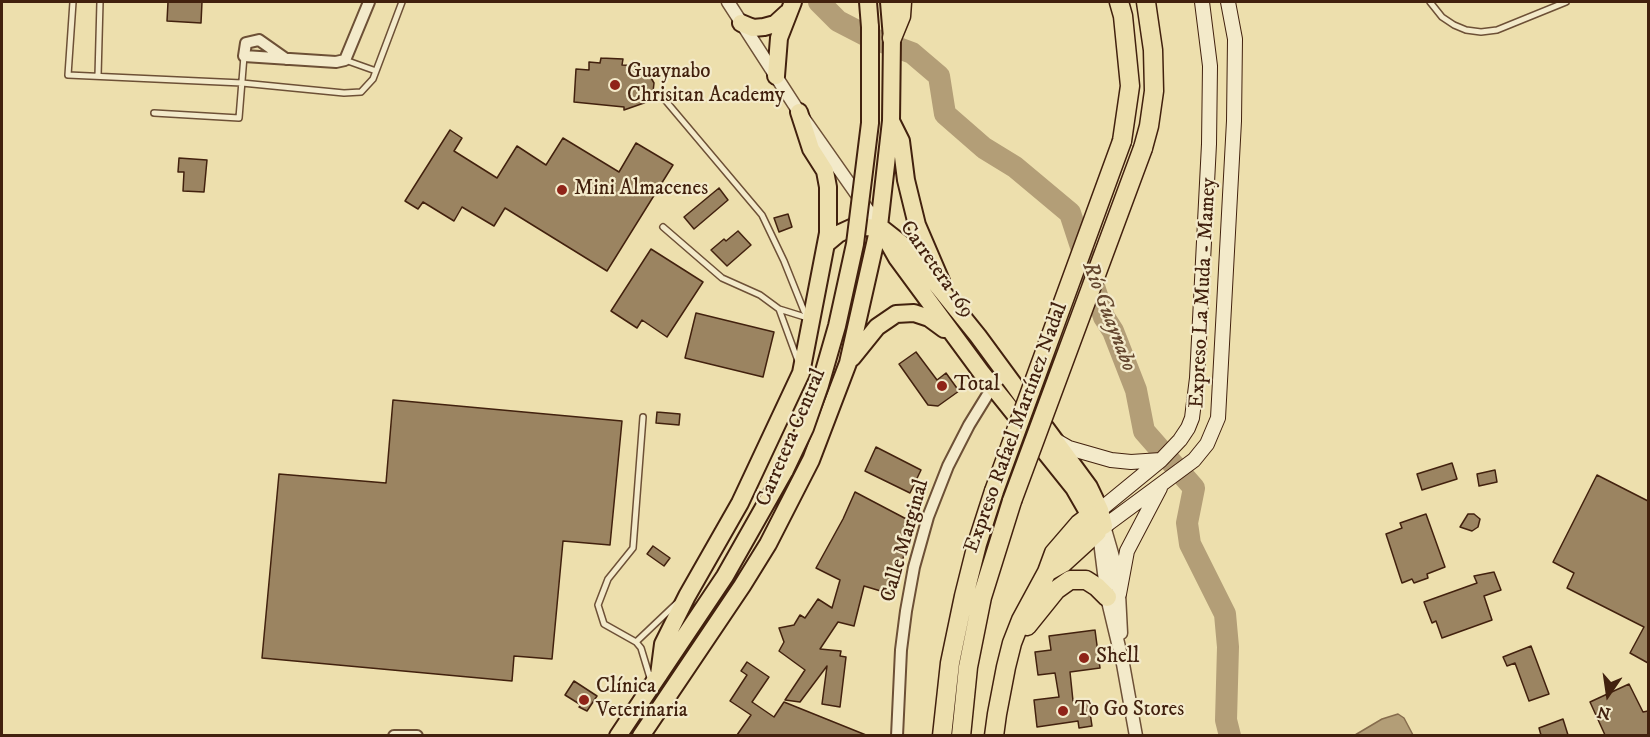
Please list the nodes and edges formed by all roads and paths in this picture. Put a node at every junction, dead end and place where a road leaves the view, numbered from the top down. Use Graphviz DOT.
graph roads {
  1 [pos="73,2"];
  2 [pos="100,2"];
  3 [pos="369,2"];
  4 [pos="402,2"];
  5 [pos="728,2"];
  6 [pos="868,2"];
  7 [pos="890,2"];
  8 [pos="902,2"];
  9 [pos="1119,2"];
  10 [pos="1146,2"];
  11 [pos="1202,2"];
  12 [pos="1228,2"];
  13 [pos="1430,2"];
  14 [pos="1566,2"];
  15 [pos="790,7"];
  16 [pos="741,23"];
  17 [pos="892,38"];
  18 [pos="244,56"];
  19 [pos="286,59"];
  20 [pos="345,60"];
  21 [pos="376,71"];
  22 [pos="98,76"];
  23 [pos="776,76"];
  24 [pos="242,83"];
  25 [pos="665,100"];
  26 [pos="799,112"];
  27 [pos="154,113"];
  28 [pos="891,121"];
  29 [pos="879,226"];
  30 [pos="663,227"];
  31 [pos="826,244"];
  32 [pos="945,296"];
  33 [pos="779,309"];
  34 [pos="813,319"];
  35 [pos="956,338"];
  36 [pos="848,363"];
  37 [pos="801,373"];
  38 [pos="1005,374"];
  39 [pos="993,386"];
  40 [pos="643,417"];
  41 [pos="1053,439"];
  42 [pos="1161,459"];
  43 [pos="1161,485"];
  44 [pos="1098,521"];
  45 [pos="687,596"];
  46 [pos="1113,596"];
  47 [pos="636,642"];
  48 [pos="1012,643"];
  49 [pos="655,681"];
  50 [pos="394,735"];
  51 [pos="417,735"];
  52 [pos="618,735"];
  53 [pos="641,735"];
  54 [pos="897,735"];
  55 [pos="942,735"];
  56 [pos="961,735"];
  57 [pos="994,735"];
  58 [pos="1136,735"];
  1 -- 22 [label="lane"];
  2 -- 22 [label="lane"];
  3 -- 20 [label="street"];
  4 -- 21 [label="lane"];
  5 -- 16 [label="street"];
  6 -- 49 [label="highway, Carretera Central, bridge"];
  7 -- 17 [label="highway, Carretera Central"];
  8 -- 17 [label="highway"];
  9 -- 55 [label="highway, Expreso Rafael Martínez Nadal, bridge"];
  10 -- 56 [label="highway, Expreso Rafael Martínez Nadal, bridge"];
  11 -- 42 [label="main road, Expreso La Muda - Mamey"];
  12 -- 43 [label="main road, Expreso La Muda - Mamey"];
  13 -- 14 [label="lane"];
  15 -- 16 [label="highway"];
  15 -- 23 [label="highway"];
  16 -- 23 [label="street"];
  17 -- 28 [label="highway, Carretera Central"];
  18 -- 19 [label="street"];
  18 -- 19 [label="street"];
  18 -- 24 [label="lane"];
  19 -- 20 [label="street"];
  20 -- 21 [label="lane"];
  21 -- 24 [label="lane"];
  22 -- 24 [label="lane"];
  23 -- 26 [label="street"];
  24 -- 27 [label="lane"];
  25 -- 34 [label="lane"];
  26 -- 29 [label="street"];
  26 -- 31 [label="highway"];
  28 -- 29 [label="highway, Carretera Central"];
  28 -- 32 [label="highway"];
  29 -- 31 [label="highway"];
  29 -- 32 [label="highway, Carretera 169"];
  29 -- 35 [label="highway, Carretera 169"];
  29 -- 36 [label="highway, Carretera Central"];
  30 -- 33 [label="lane"];
  31 -- 34 [label="highway"];
  32 -- 38 [label="highway, Carretera 169"];
  33 -- 34 [label="lane"];
  33 -- 37 [label="lane"];
  34 -- 37 [label="highway"];
  35 -- 36 [label="highway"];
  35 -- 39 [label="highway, Carretera 169"];
  36 -- 53 [label="highway, Carretera Central"];
  37 -- 45 [label="highway"];
  38 -- 39 [label="street, Calle Marginal"];
  38 -- 41 [label="highway, Carretera 169"];
  39 -- 44 [label="highway, Carretera 169"];
  39 -- 54 [label="street, Calle Marginal"];
  40 -- 47 [label="lane"];
  41 -- 42 [label="main road"];
  41 -- 44 [label="highway, Carretera 169"];
  42 -- 44 [label="main road, Expreso La Muda - Mamey"];
  43 -- 44 [label="main road, Expreso La Muda - Mamey"];
  43 -- 46 [label="main road"];
  44 -- 46 [label="street, Carretera 169"];
  44 -- 48 [label="highway"];
  45 -- 47 [label="lane"];
  45 -- 49 [label="highway"];
  46 -- 48 [label="highway"];
  46 -- 58 [label="street, Carretera 169"];
  47 -- 49 [label="lane"];
  48 -- 57 [label="highway"];
  49 -- 52 [label="highway, Carretera Central"];
  50 -- 51 [label="street"];
}
